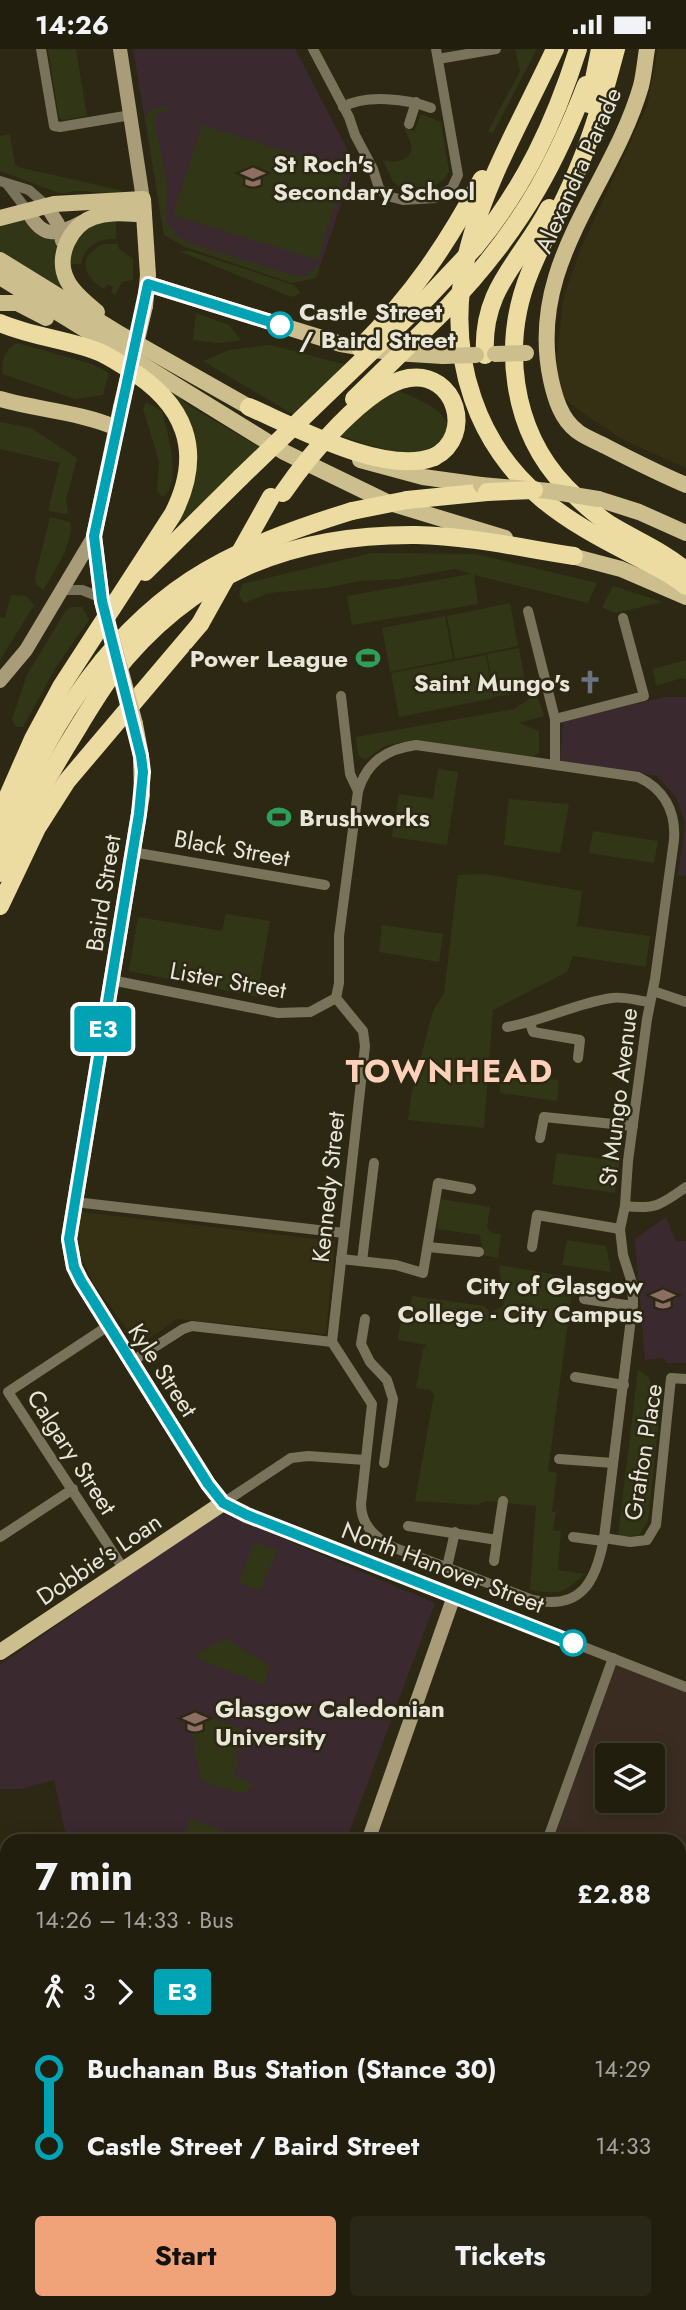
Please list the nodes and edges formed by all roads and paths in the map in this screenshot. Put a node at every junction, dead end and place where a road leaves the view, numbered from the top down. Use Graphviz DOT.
graph roads {
  1 [pos="41,49"];
  2 [pos="120,49"];
  3 [pos="313,49"];
  4 [pos="496,49"];
  5 [pos="549,49"];
  6 [pos="555,49"];
  7 [pos="578,49"];
  8 [pos="599,49"];
  9 [pos="616,49"];
  10 [pos="647,49"];
  11 [pos="437,54"];
  12 [pos="416,102"];
  13 [pos="343,107"];
  14 [pos="431,108"];
  15 [pos="131,115"];
  16 [pos="409,124"];
  17 [pos="3,182"];
  18 [pos="46,205"];
  19 [pos="144,207"];
  20 [pos="27,210"];
  21 [pos="0,218"];
  22 [pos="89,218"];
  23 [pos="60,232"];
  24 [pos="63,253"];
  25 [pos="0,260"];
  26 [pos="0,277"];
  27 [pos="148,284"];
  28 [pos="0,303"];
  29 [pos="0,323"];
  30 [pos="91,333"];
  31 [pos="120,334"];
  32 [pos="360,348"];
  33 [pos="547,351"];
  34 [pos="486,355"];
  35 [pos="0,399"];
  36 [pos="0,406"];
  37 [pos="248,407"];
  38 [pos="30,408"];
  39 [pos="117,428"];
  40 [pos="686,485"];
  41 [pos="484,489"];
  42 [pos="534,490"];
  43 [pos="276,496"];
  44 [pos="684,530"];
  45 [pos="94,536"];
  46 [pos="574,556"];
  47 [pos="686,571"];
  48 [pos="686,586"];
  49 [pos="61,590"];
  50 [pos="686,597"];
  51 [pos="102,599"];
  52 [pos="528,611"];
  53 [pos="623,618"];
  54 [pos="88,643"];
  55 [pos="0,681"];
  56 [pos="341,696"];
  57 [pos="555,719"];
  58 [pos="555,764"];
  59 [pos="358,791"];
  60 [pos="0,814"];
  61 [pos="0,842"];
  62 [pos="132,852"];
  63 [pos="0,873"];
  64 [pos="325,885"];
  65 [pos="0,906"];
  66 [pos="111,980"];
  67 [pos="653,991"];
  68 [pos="336,998"];
  69 [pos="650,1002"];
  70 [pos="686,1002"];
  71 [pos="530,1023"];
  72 [pos="508,1027"];
  73 [pos="578,1058"];
  74 [pos="633,1126"];
  75 [pos="540,1138"];
  76 [pos="374,1163"];
  77 [pos="686,1187"];
  78 [pos="471,1189"];
  79 [pos="80,1203"];
  80 [pos="625,1206"];
  81 [pos="620,1229"];
  82 [pos="344,1233"];
  83 [pos="428,1247"];
  84 [pos="532,1247"];
  85 [pos="479,1252"];
  86 [pos="72,1258"];
  87 [pos="341,1259"];
  88 [pos="362,1261"];
  89 [pos="584,1299"];
  90 [pos="633,1306"];
  91 [pos="365,1319"];
  92 [pos="108,1326"];
  93 [pos="332,1342"];
  94 [pos="131,1362"];
  95 [pos="370,1362"];
  96 [pos="353,1372"];
  97 [pos="575,1377"];
  98 [pos="686,1379"];
  99 [pos="624,1385"];
  100 [pos="559,1459"];
  101 [pos="365,1460"];
  102 [pos="384,1463"];
  103 [pos="613,1463"];
  104 [pos="73,1489"];
  105 [pos="503,1501"];
  106 [pos="223,1503"];
  107 [pos="408,1526"];
  108 [pos="454,1532"];
  109 [pos="0,1537"];
  110 [pos="573,1537"];
  111 [pos="497,1540"];
  112 [pos="603,1540"];
  113 [pos="494,1561"];
  114 [pos="447,1567"];
  115 [pos="125,1571"];
  116 [pos="454,1596"];
  117 [pos="0,1652"];
  118 [pos="613,1658"];
  119 [pos="686,1687"];
  120 [pos="370,1834"];
  121 [pos="550,1834"];
  1 -- 15 [label="street"];
  2 -- 15 [label="street"];
  3 -- 13 [label="street"];
  4 -- 11 [label="street"];
  5 -- 32 [label="highway"];
  6 -- 48 [label="highway"];
  7 -- 54 [label="highway, bridge"];
  8 -- 34 [label="highway"];
  8 -- 43 [label="highway, bridge"];
  9 -- 47 [label="highway"];
  10 -- 33 [label="main road, Alexandra Parade"];
  11 -- 13 [label="street"];
  12 -- 13 [label="street"];
  12 -- 14 [label="street"];
  12 -- 16 [label="street"];
  15 -- 19 [label="street"];
  17 -- 18 [label="street"];
  17 -- 20 [label="street"];
  18 -- 19 [label="main road"];
  18 -- 20 [label="main road"];
  18 -- 23 [label="street"];
  19 -- 22 [label="main road"];
  19 -- 27 [label="main road, Baird Street"];
  20 -- 21 [label="main road"];
  20 -- 23 [label="street"];
  22 -- 23 [label="street"];
  22 -- 24 [label="main road"];
  23 -- 24 [label="street"];
  24 -- 31 [label="main road"];
  25 -- 31 [label="main road"];
  26 -- 30 [label="main road"];
  27 -- 32 [label="main road"];
  27 -- 39 [label="main road, Baird Street, bridge"];
  28 -- 30 [label="main road"];
  29 -- 54 [label="highway"];
  30 -- 46 [label="main road"];
  31 -- 37 [label="main road"];
  32 -- 34 [label="main road, bridge"];
  33 -- 34 [label="main road, bridge"];
  33 -- 40 [label="main road, Alexandra Parade"];
  35 -- 38 [label="main road"];
  36 -- 38 [label="main road"];
  37 -- 41 [label="main road"];
  37 -- 43 [label="highway, bridge"];
  38 -- 39 [label="main road"];
  39 -- 45 [label="main road, Baird Street"];
  41 -- 42 [label="highway, bridge"];
  41 -- 61 [label="highway, bridge"];
  42 -- 44 [label="main road, bridge"];
  43 -- 65 [label="highway, bridge"];
  45 -- 49 [label="street"];
  45 -- 51 [label="main road, Baird Street"];
  46 -- 50 [label="main road"];
  46 -- 63 [label="highway"];
  49 -- 51 [label="street"];
  49 -- 55 [label="street"];
  51 -- 62 [label="main road, Baird Street, bridge"];
  52 -- 57 [label="street"];
  53 -- 57 [label="street"];
  54 -- 60 [label="highway"];
  56 -- 59 [label="street"];
  57 -- 58 [label="street"];
  58 -- 59 [label="street, St Mungo Avenue"];
  58 -- 67 [label="street, St Mungo Avenue"];
  59 -- 68 [label="street"];
  62 -- 64 [label="street, Black Street"];
  62 -- 66 [label="main road, Baird Street"];
  66 -- 68 [label="street, Lister Street"];
  66 -- 79 [label="main road, Baird Street"];
  67 -- 69 [label="street, St Mungo Avenue"];
  67 -- 70 [label="street"];
  68 -- 82 [label="street, Kennedy Street"];
  69 -- 71 [label="street"];
  69 -- 74 [label="street, St Mungo Avenue"];
  71 -- 72 [label="street"];
  71 -- 73 [label="street"];
  74 -- 75 [label="street"];
  74 -- 80 [label="street, St Mungo Avenue"];
  76 -- 88 [label="street"];
  77 -- 80 [label="street"];
  78 -- 83 [label="street"];
  79 -- 82 [label="street"];
  79 -- 86 [label="main road, Baird Street"];
  80 -- 81 [label="street, St Mungo Avenue"];
  81 -- 84 [label="street"];
  81 -- 90 [label="street, St Mungo Avenue"];
  82 -- 87 [label="street, Kennedy Street"];
  83 -- 85 [label="street"];
  83 -- 88 [label="street"];
  86 -- 92 [label="main road, Kyle Street"];
  87 -- 88 [label="street"];
  87 -- 93 [label="street, Kennedy Street"];
  89 -- 90 [label="street"];
  90 -- 99 [label="street, St Mungo Avenue"];
  91 -- 95 [label="street"];
  92 -- 94 [label="main road, Kyle Street"];
  92 -- 104 [label="street, Calgary Street"];
  93 -- 94 [label="street"];
  93 -- 96 [label="street"];
  94 -- 106 [label="main road, Kyle Street"];
  95 -- 96 [label="street"];
  95 -- 102 [label="street"];
  96 -- 101 [label="street"];
  97 -- 99 [label="street"];
  98 -- 112 [label="street, Grafton Place"];
  99 -- 103 [label="street, St Mungo Avenue"];
  100 -- 103 [label="street"];
  101 -- 106 [label="street"];
  101 -- 114 [label="street, St Mungo Avenue"];
  103 -- 112 [label="street, St Mungo Avenue"];
  104 -- 109 [label="street"];
  104 -- 115 [label="street, Calgary Street"];
  105 -- 111 [label="street"];
  106 -- 115 [label="main road, Dobbie's Loan"];
  106 -- 116 [label="street, North Hanover Street"];
  107 -- 108 [label="street"];
  108 -- 111 [label="street"];
  108 -- 114 [label="street"];
  110 -- 112 [label="street"];
  111 -- 113 [label="street"];
  112 -- 114 [label="street, St Mungo Avenue"];
  115 -- 117 [label="main road, Dobbie's Loan"];
  116 -- 118 [label="street, North Hanover Street"];
  116 -- 120 [label="street"];
  118 -- 119 [label="street, North Hanover Street"];
  118 -- 121 [label="street"];
}
